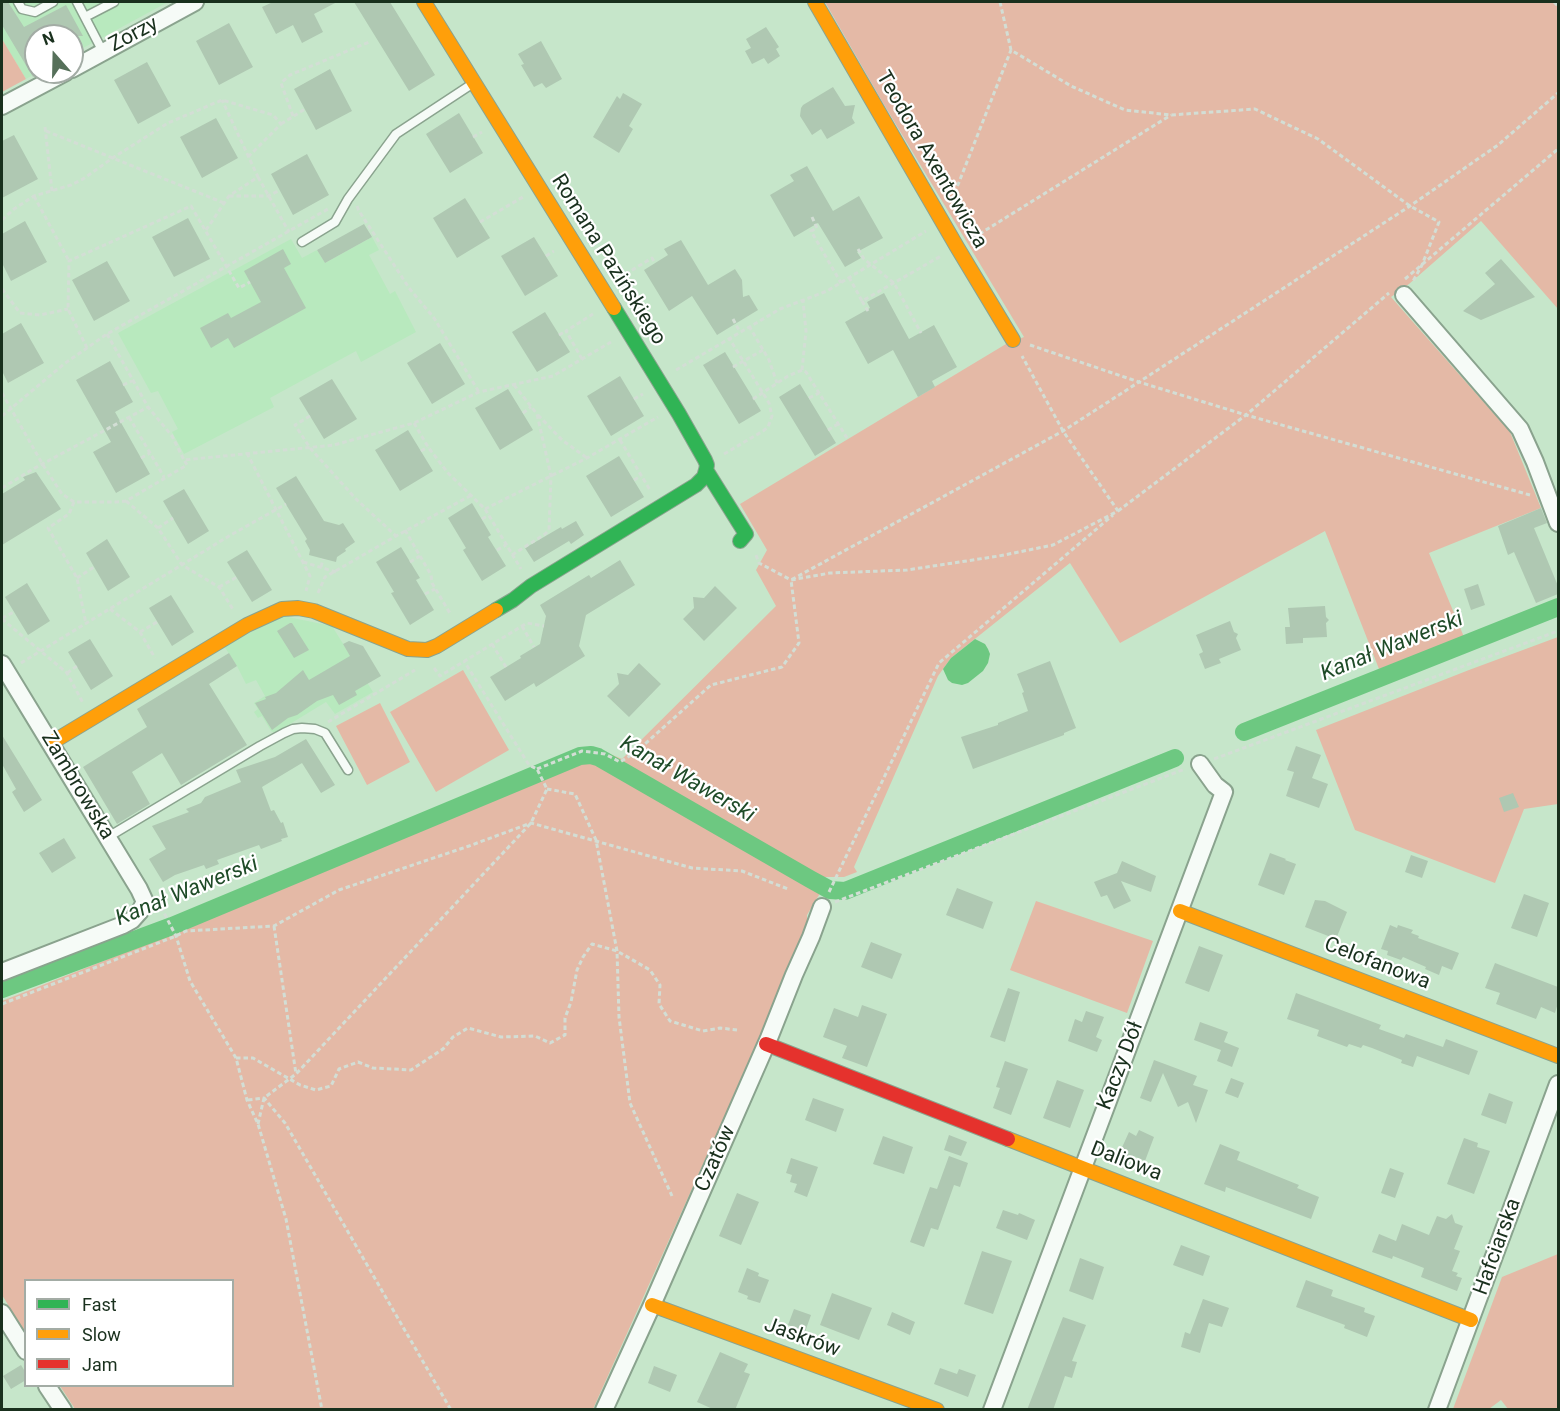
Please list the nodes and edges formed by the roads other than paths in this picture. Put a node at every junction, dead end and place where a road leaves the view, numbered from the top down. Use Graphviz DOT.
graph roads {
  1 [pos="18,2"];
  2 [pos="53,2"];
  3 [pos="77,2"];
  4 [pos="114,2"];
  5 [pos="195,2"];
  6 [pos="424,2"];
  7 [pos="815,2"];
  8 [pos="85,17"];
  9 [pos="103,52"];
  10 [pos="84,62"];
  11 [pos="475,82"];
  12 [pos="43,84"];
  13 [pos="2,106"];
  14 [pos="302,242"];
  15 [pos="1401,288"];
  16 [pos="1013,340"];
  17 [pos="707,467"];
  18 [pos="1558,523"];
  19 [pos="743,537"];
  20 [pos="4,668"];
  21 [pos="51,743"];
  22 [pos="1200,764"];
  23 [pos="348,770"];
  24 [pos="108,837"];
  25 [pos="822,907"];
  26 [pos="1180,911"];
  27 [pos="2,972"];
  28 [pos="766,1044"];
  29 [pos="1558,1056"];
  30 [pos="1557,1092"];
  31 [pos="1083,1168"];
  32 [pos="652,1305"];
  33 [pos="2,1313"];
  34 [pos="1471,1320"];
  35 [pos="24,1348"];
  36 [pos="48,1387"];
  37 [pos="63,1410"];
  38 [pos="604,1410"];
  39 [pos="937,1410"];
  40 [pos="992,1410"];
  41 [pos="1437,1410"];
  1 -- 2 [label="lane"];
  3 -- 8 [label="lane"];
  4 -- 8 [label="lane"];
  5 -- 9 [label="street, Zorzy"];
  6 -- 11 [label="street, Romana Pazińskiego"];
  7 -- 16 [label="street, Teodora Axentowicza"];
  8 -- 9 [label="lane"];
  9 -- 10 [label="street, Zorzy"];
  11 -- 14 [label="lane"];
  11 -- 17 [label="street, Romana Pazińskiego"];
  12 -- 13 [label="street"];
  15 -- 18 [label="street"];
  17 -- 19 [label="street, Romana Pazińskiego"];
  17 -- 21 [label="street"];
  20 -- 21 [label="street, Zambrowska"];
  21 -- 24 [label="street, Zambrowska"];
  22 -- 26 [label="street, Kaczy Dół"];
  23 -- 24 [label="lane"];
  24 -- 27 [label="street, Zambrowska"];
  25 -- 28 [label="street, Czatów"];
  26 -- 29 [label="street, Celofanowa"];
  26 -- 31 [label="street, Kaczy Dół"];
  28 -- 31 [label="street, Daliowa"];
  28 -- 32 [label="street, Czatów"];
  30 -- 34 [label="street, Hafciarska"];
  31 -- 34 [label="street, Daliowa"];
  31 -- 40 [label="street, Kaczy Dół"];
  32 -- 38 [label="street, Czatów"];
  32 -- 39 [label="street, Jaskrów"];
  33 -- 35 [label="street"];
  34 -- 41 [label="street, Hafciarska"];
  36 -- 37 [label="street"];
}
